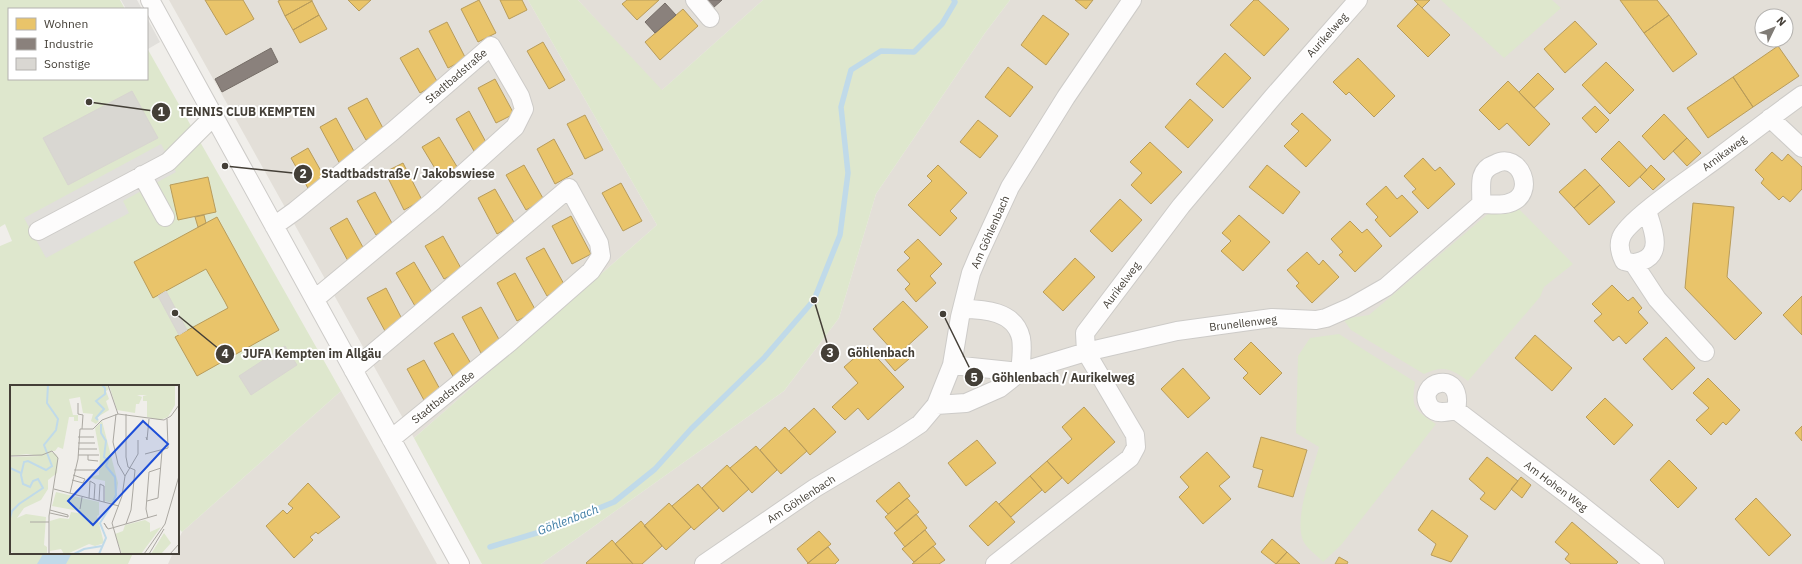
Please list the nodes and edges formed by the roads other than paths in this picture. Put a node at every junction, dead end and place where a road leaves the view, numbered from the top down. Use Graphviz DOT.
graph roads {
  1 [pos="150,0"];
  2 [pos="695,0"];
  3 [pos="1132,0"];
  4 [pos="1358,0"];
  5 [pos="710,18"];
  6 [pos="1802,95"];
  7 [pos="214,116"];
  8 [pos="1770,118"];
  9 [pos="1802,148"];
  10 [pos="142,175"];
  11 [pos="1481,204"];
  12 [pos="1647,211"];
  13 [pos="166,217"];
  14 [pos="274,226"];
  15 [pos="38,231"];
  16 [pos="1634,264"];
  17 [pos="315,299"];
  18 [pos="962,309"];
  19 [pos="1086,352"];
  20 [pos="1705,352"];
  21 [pos="952,365"];
  22 [pos="353,370"];
  23 [pos="1020,372"];
  24 [pos="936,405"];
  25 [pos="1456,410"];
  26 [pos="391,439"];
  27 [pos="460,564"];
  28 [pos="704,564"];
  29 [pos="995,564"];
  30 [pos="1655,564"];
  1 -- 7 [label="street"];
  2 -- 5 [label="street"];
  3 -- 18 [label="street, Am Göhlenbach"];
  4 -- 19 [label="street, Aurikelweg"];
  6 -- 8 [label="street, Arnikaweg"];
  7 -- 10 [label="street"];
  7 -- 14 [label="street"];
  8 -- 9 [label="street"];
  8 -- 12 [label="street, Arnikaweg"];
  10 -- 13 [label="street"];
  10 -- 15 [label="street"];
  11 -- 19 [label="street, Brunellenweg"];
  12 -- 16 [label="street"];
  12 -- 16 [label="street, Arnikaweg"];
  14 -- 17 [label="street"];
  14 -- 17 [label="street, Stadtbadstraße"];
  16 -- 20 [label="street, Arnikaweg"];
  17 -- 22 [label="street"];
  18 -- 21 [label="street, Am Göhlenbach"];
  18 -- 23 [label="street"];
  19 -- 23 [label="street, Brunellenweg"];
  19 -- 29 [label="street, Aurikelweg"];
  21 -- 23 [label="street, Brunellenweg"];
  21 -- 24 [label="street, Am Göhlenbach"];
  22 -- 26 [label="street"];
  22 -- 26 [label="street, Stadtbadstraße"];
  23 -- 24 [label="street, Brunellenweg"];
  24 -- 28 [label="street, Am Göhlenbach"];
  25 -- 30 [label="street, Am Hohen Weg"];
  26 -- 27 [label="street"];
}
